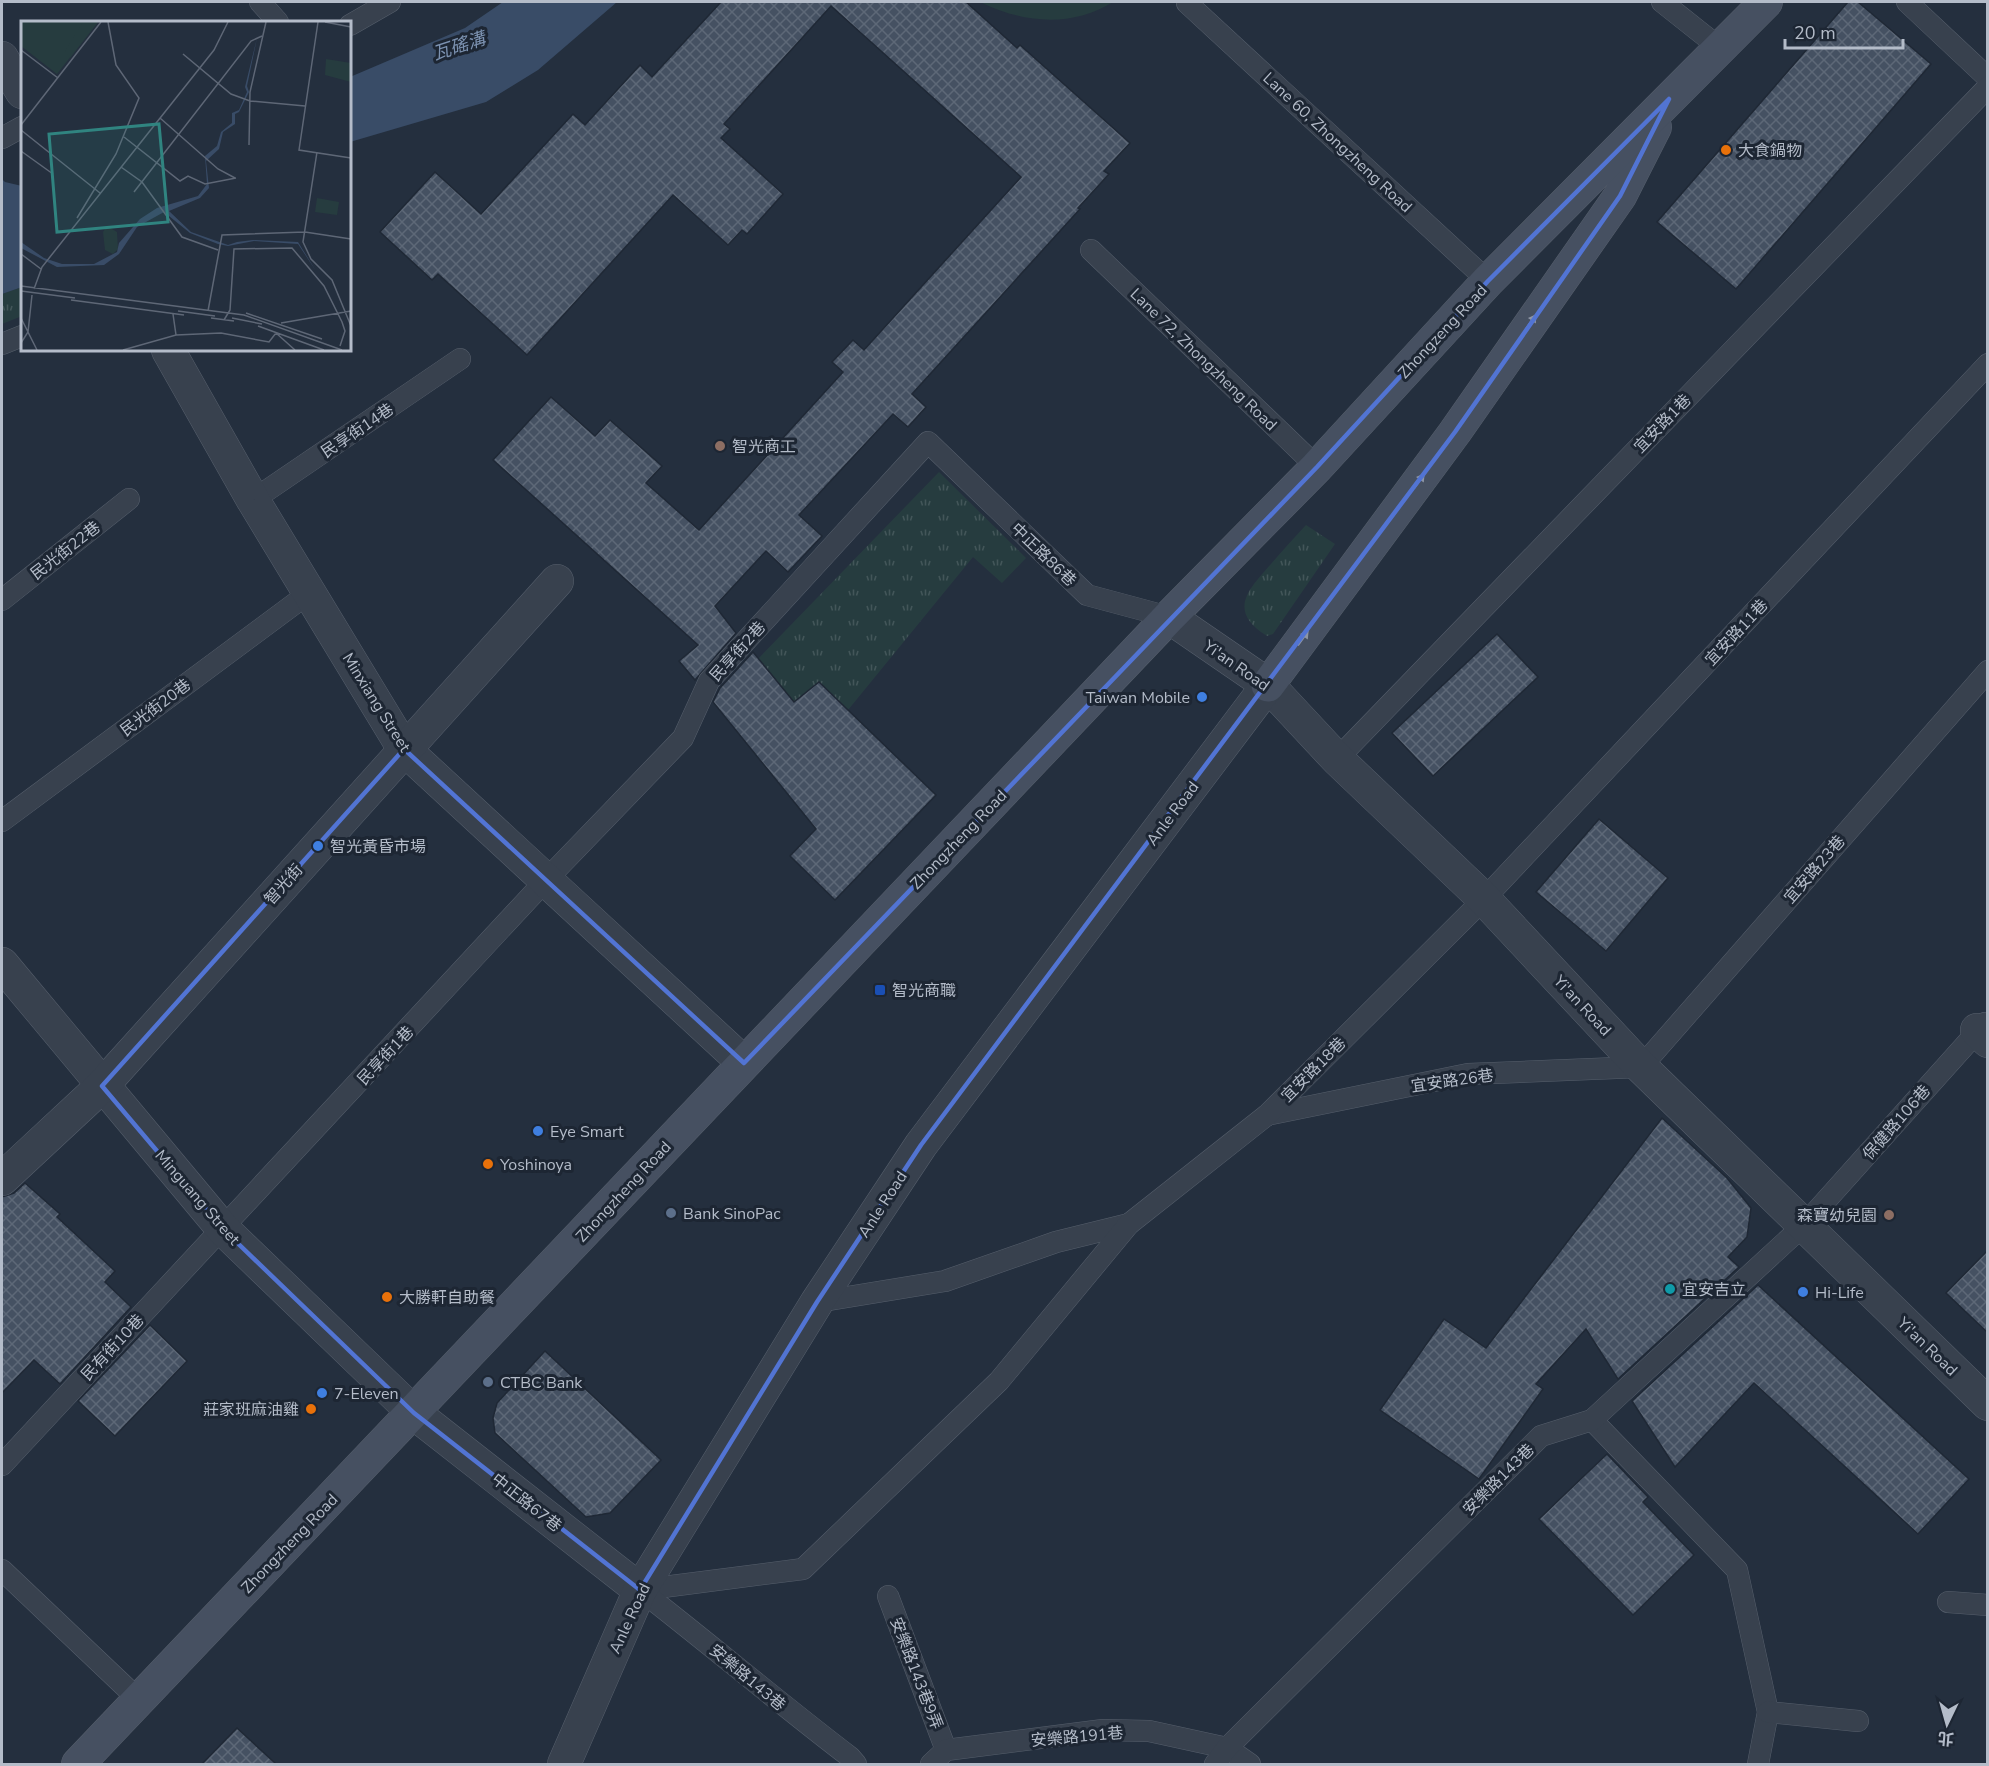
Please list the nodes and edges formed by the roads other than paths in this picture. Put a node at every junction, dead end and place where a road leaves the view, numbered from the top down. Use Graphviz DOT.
graph roads {
  1 [pos="260,2"];
  2 [pos="390,2"];
  3 [pos="1662,2"];
  4 [pos="1766,2"];
  5 [pos="1907,2"];
  6 [pos="1188,3"];
  7 [pos="277,21"];
  8 [pos="351,24"];
  9 [pos="1720,48"];
  10 [pos="2,58"];
  11 [pos="1988,78"];
  12 [pos="1988,87"];
  13 [pos="21,90"];
  14 [pos="1669,99"];
  15 [pos="21,128"];
  16 [pos="2,138"];
  17 [pos="1091,250"];
  18 [pos="1488,280"];
  19 [pos="21,336"];
  20 [pos="2,344"];
  21 [pos="169,351"];
  22 [pos="460,359"];
  23 [pos="1988,364"];
  24 [pos="941,453"];
  25 [pos="1317,467"];
  26 [pos="129,499"];
  27 [pos="254,500"];
  28 [pos="557,581"];
  29 [pos="309,593"];
  30 [pos="2,600"];
  31 [pos="1168,617"];
  32 [pos="1988,671"];
  33 [pos="1268,685"];
  34 [pos="404,749"];
  35 [pos="1337,759"];
  36 [pos="2,821"];
  37 [pos="546,880"];
  38 [pos="1484,899"];
  39 [pos="2,964"];
  40 [pos="1984,1030"];
  41 [pos="744,1063"];
  42 [pos="1641,1067"];
  43 [pos="102,1086"];
  44 [pos="1267,1114"];
  45 [pos="2,1179"];
  46 [pos="1129,1224"];
  47 [pos="1804,1226"];
  48 [pos="223,1229"];
  49 [pos="817,1302"];
  50 [pos="1988,1404"];
  51 [pos="414,1413"];
  52 [pos="1592,1420"];
  53 [pos="2,1465"];
  54 [pos="2,1570"];
  55 [pos="640,1590"];
  56 [pos="888,1596"];
  57 [pos="1948,1602"];
  58 [pos="1988,1605"];
  59 [pos="138,1699"];
  60 [pos="1768,1712"];
  61 [pos="1857,1721"];
  62 [pos="946,1750"];
  63 [pos="1221,1756"];
  64 [pos="78,1764"];
  65 [pos="564,1764"];
  66 [pos="856,1764"];
  67 [pos="931,1764"];
  68 [pos="1250,1764"];
  69 [pos="1758,1764"];
  1 -- 7 [label="lane"];
  2 -- 8 [label="lane"];
  3 -- 9 [label="lane"];
  4 -- 9 [label="street"];
  5 -- 11 [label="lane"];
  6 -- 18 [label="lane, Lane 60, Zhongzheng Road"];
  9 -- 14 [label="street, Zhongzeng Road"];
  10 -- 13 [label="street"];
  12 -- 35 [label="lane, 宜安路1巷"];
  14 -- 18 [label="street, Zhongzeng Road"];
  33 -- 14 [label="street, one-way"];
  15 -- 16 [label="lane"];
  17 -- 25 [label="lane, Lane 72, Zhongzheng Road"];
  18 -- 25 [label="street, Zhongzeng Road"];
  19 -- 20 [label="lane"];
  21 -- 27 [label="street, Minxiang Street"];
  22 -- 27 [label="lane, 民享街14巷"];
  23 -- 38 [label="lane, 宜安路11巷"];
  24 -- 31 [label="lane, 中正路86巷"];
  24 -- 37 [label="lane, 民享街2巷"];
  25 -- 31 [label="street, Zhongzeng Road"];
  26 -- 30 [label="lane, 民光街22巷"];
  27 -- 29 [label="street, Minxiang Street"];
  28 -- 34 [label="street, 智光街"];
  29 -- 34 [label="street, Minxiang Street"];
  29 -- 36 [label="lane, 民光街20巷"];
  31 -- 33 [label="street, Yi'an Road"];
  31 -- 41 [label="street, Zhongzheng Road"];
  32 -- 42 [label="lane, 宜安路23巷"];
  33 -- 35 [label="street, Yi'an Road"];
  33 -- 49 [label="street, Anle Road"];
  34 -- 37 [label="street, Minxiang Street"];
  34 -- 43 [label="street, 智光街"];
  35 -- 38 [label="street, Yi'an Road"];
  37 -- 41 [label="street, Minxiang Street"];
  37 -- 48 [label="lane, 民享街1巷"];
  38 -- 42 [label="street, Yi'an Road"];
  38 -- 44 [label="lane, 宜安路18巷"];
  39 -- 43 [label="street, Minguang Street"];
  40 -- 47 [label="lane, 保健路106巷"];
  41 -- 51 [label="street, Zhongzheng Road"];
  42 -- 44 [label="lane, 宜安路26巷"];
  42 -- 47 [label="street, Yi'an Road"];
  43 -- 45 [label="street, 智光街"];
  43 -- 48 [label="street, Minguang Street"];
  44 -- 46 [label="lane, 宜安路18巷"];
  46 -- 49 [label="lane"];
  46 -- 55 [label="lane"];
  47 -- 50 [label="street, Yi'an Road"];
  47 -- 52 [label="lane, 安樂路143巷"];
  48 -- 51 [label="street, Minguang Street"];
  48 -- 53 [label="lane, 民有街10巷"];
  49 -- 55 [label="street, Anle Road"];
  51 -- 55 [label="street, 中正路67巷"];
  51 -- 59 [label="street, Zhongzheng Road"];
  52 -- 60 [label="lane"];
  52 -- 63 [label="lane, 安樂路143巷"];
  54 -- 59 [label="lane"];
  55 -- 65 [label="street, Anle Road"];
  55 -- 66 [label="lane, 安樂路143巷"];
  56 -- 62 [label="lane, 安樂路143巷9弄"];
  57 -- 58 [label="lane"];
  59 -- 64 [label="street, Zhongzheng Road"];
  60 -- 61 [label="lane"];
  60 -- 69 [label="lane"];
  62 -- 63 [label="lane, 安樂路191巷"];
  62 -- 67 [label="lane"];
  63 -- 68 [label="lane"];
}
